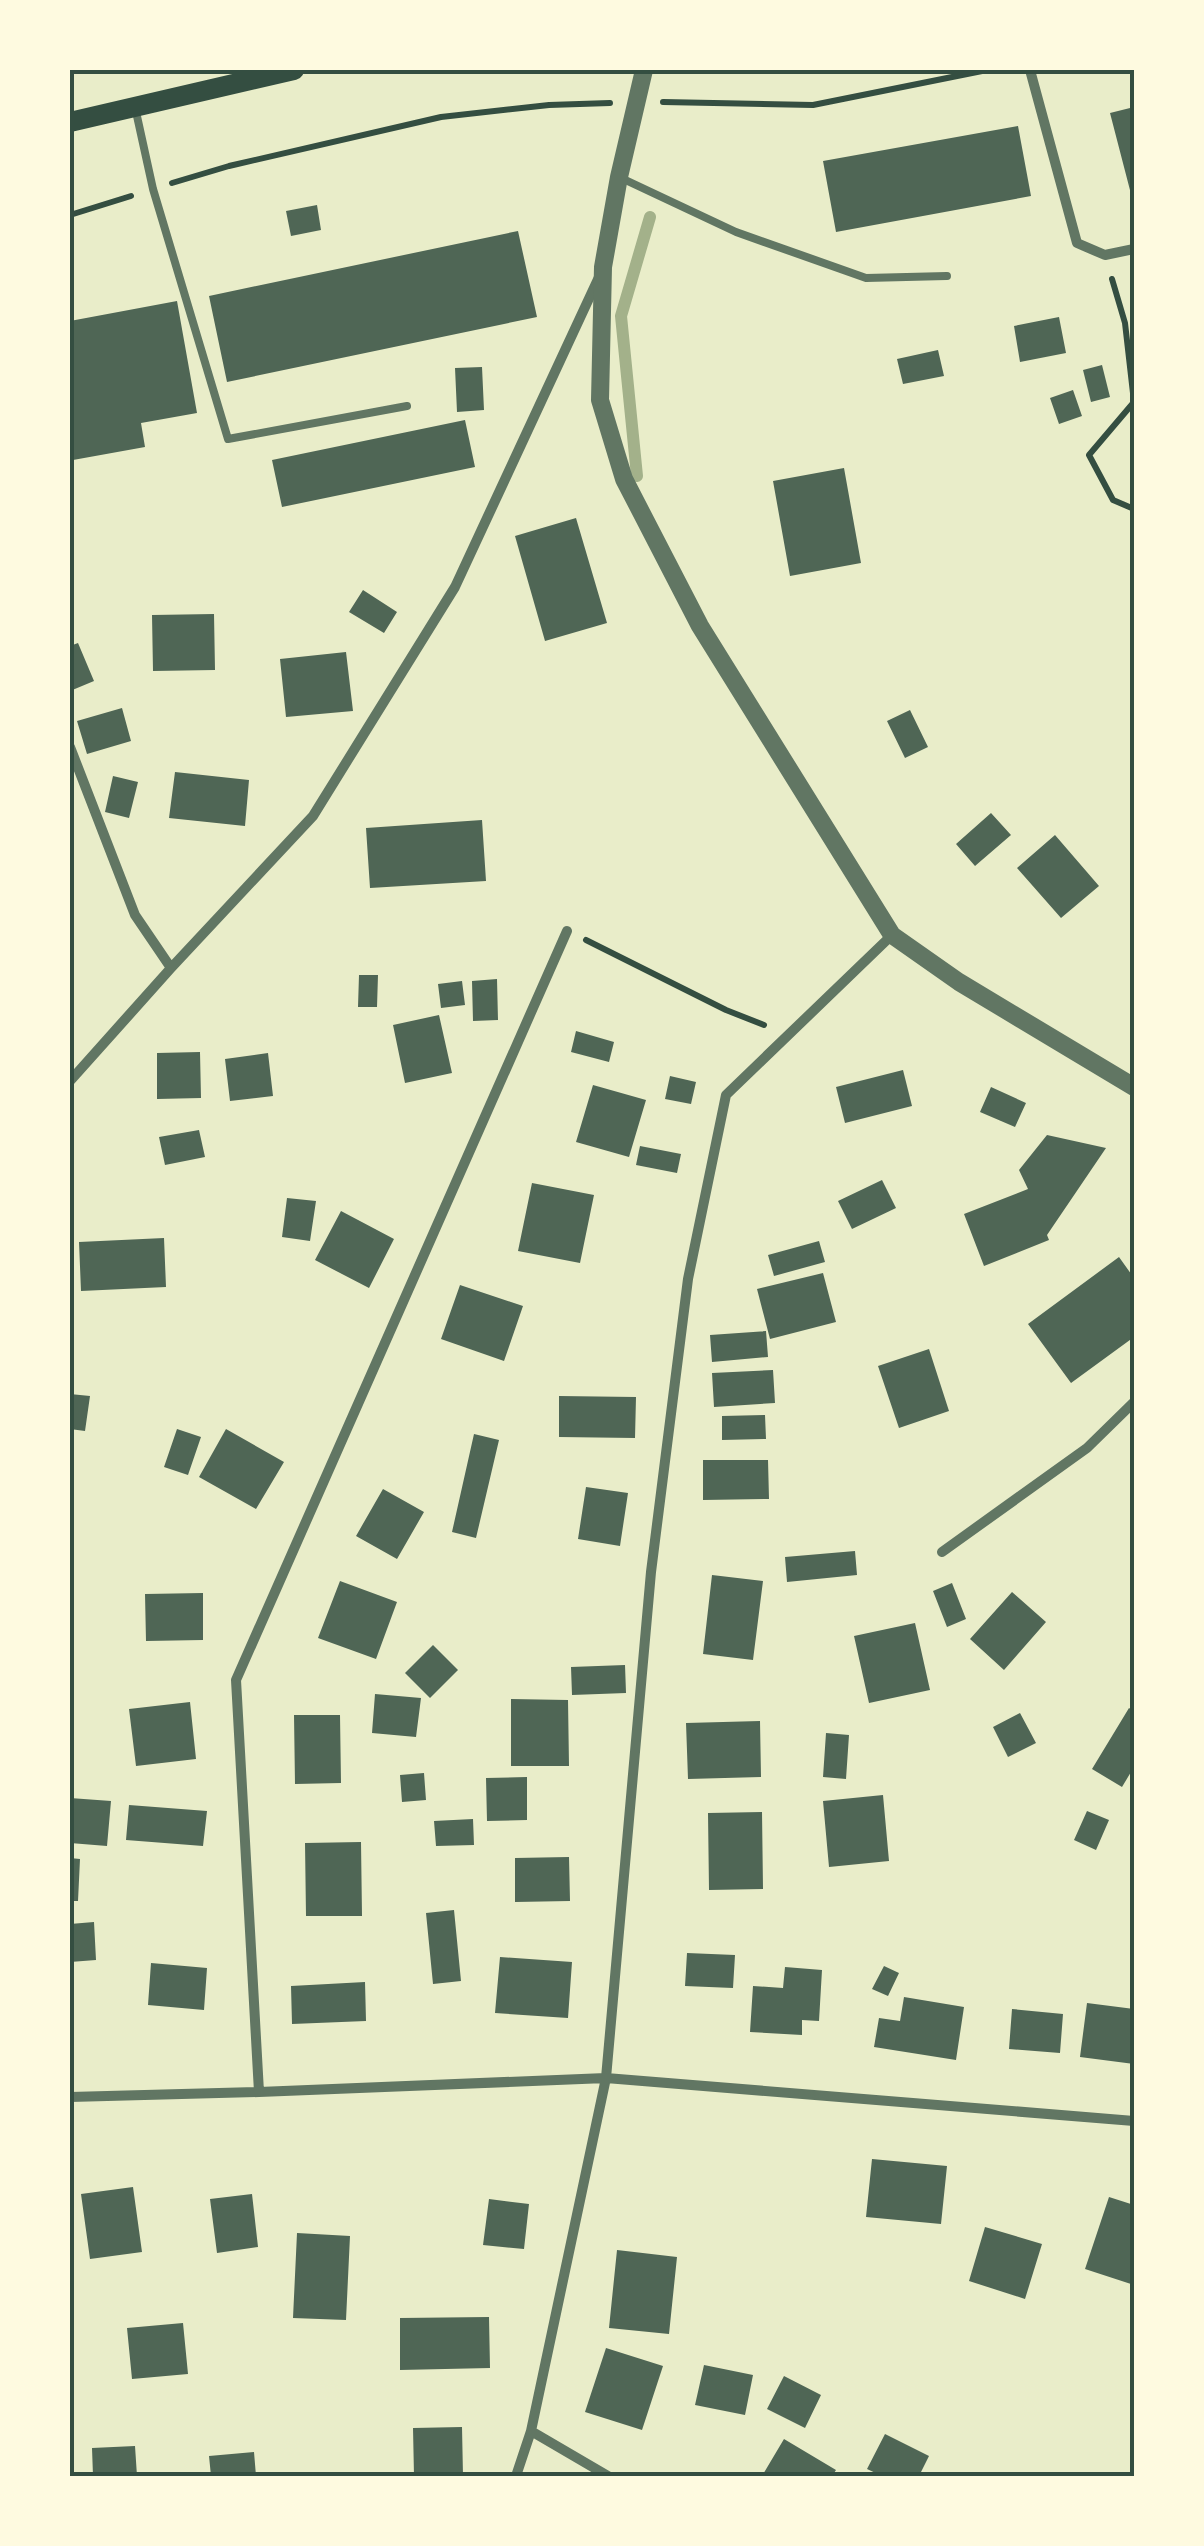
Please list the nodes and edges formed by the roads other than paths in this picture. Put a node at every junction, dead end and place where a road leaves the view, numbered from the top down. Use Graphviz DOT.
graph roads {
  1 [pos="294,70"];
  2 [pos="644,70"];
  3 [pos="1030,70"];
  4 [pos="135,107"];
  5 [pos="70,122"];
  6 [pos="619,177"];
  7 [pos="1134,249"];
  8 [pos="604,268"];
  9 [pos="947,276"];
  10 [pos="408,406"];
  11 [pos="70,747"];
  12 [pos="567,930"];
  13 [pos="892,936"];
  14 [pos="171,968"];
  15 [pos="70,1081"];
  16 [pos="1134,1087"];
  17 [pos="1134,1402"];
  18 [pos="942,1552"];
  19 [pos="606,2078"];
  20 [pos="258,2092"];
  21 [pos="70,2096"];
  22 [pos="1134,2121"];
  23 [pos="530,2431"];
  24 [pos="516,2476"];
  25 [pos="608,2476"];
  1 -- 4 [label="main road"];
  2 -- 6 [label="street"];
  3 -- 7 [label="street"];
  4 -- 5 [label="main road"];
  4 -- 10 [label="lane"];
  6 -- 8 [label="street"];
  6 -- 9 [label="lane"];
  8 -- 13 [label="street"];
  8 -- 14 [label="street"];
  11 -- 14 [label="street"];
  12 -- 20 [label="street"];
  13 -- 16 [label="street"];
  13 -- 19 [label="street"];
  14 -- 15 [label="street"];
  17 -- 18 [label="street"];
  19 -- 20 [label="street"];
  19 -- 22 [label="street"];
  19 -- 23 [label="street"];
  20 -- 21 [label="street"];
  23 -- 24 [label="street"];
  23 -- 25 [label="street"];
}
